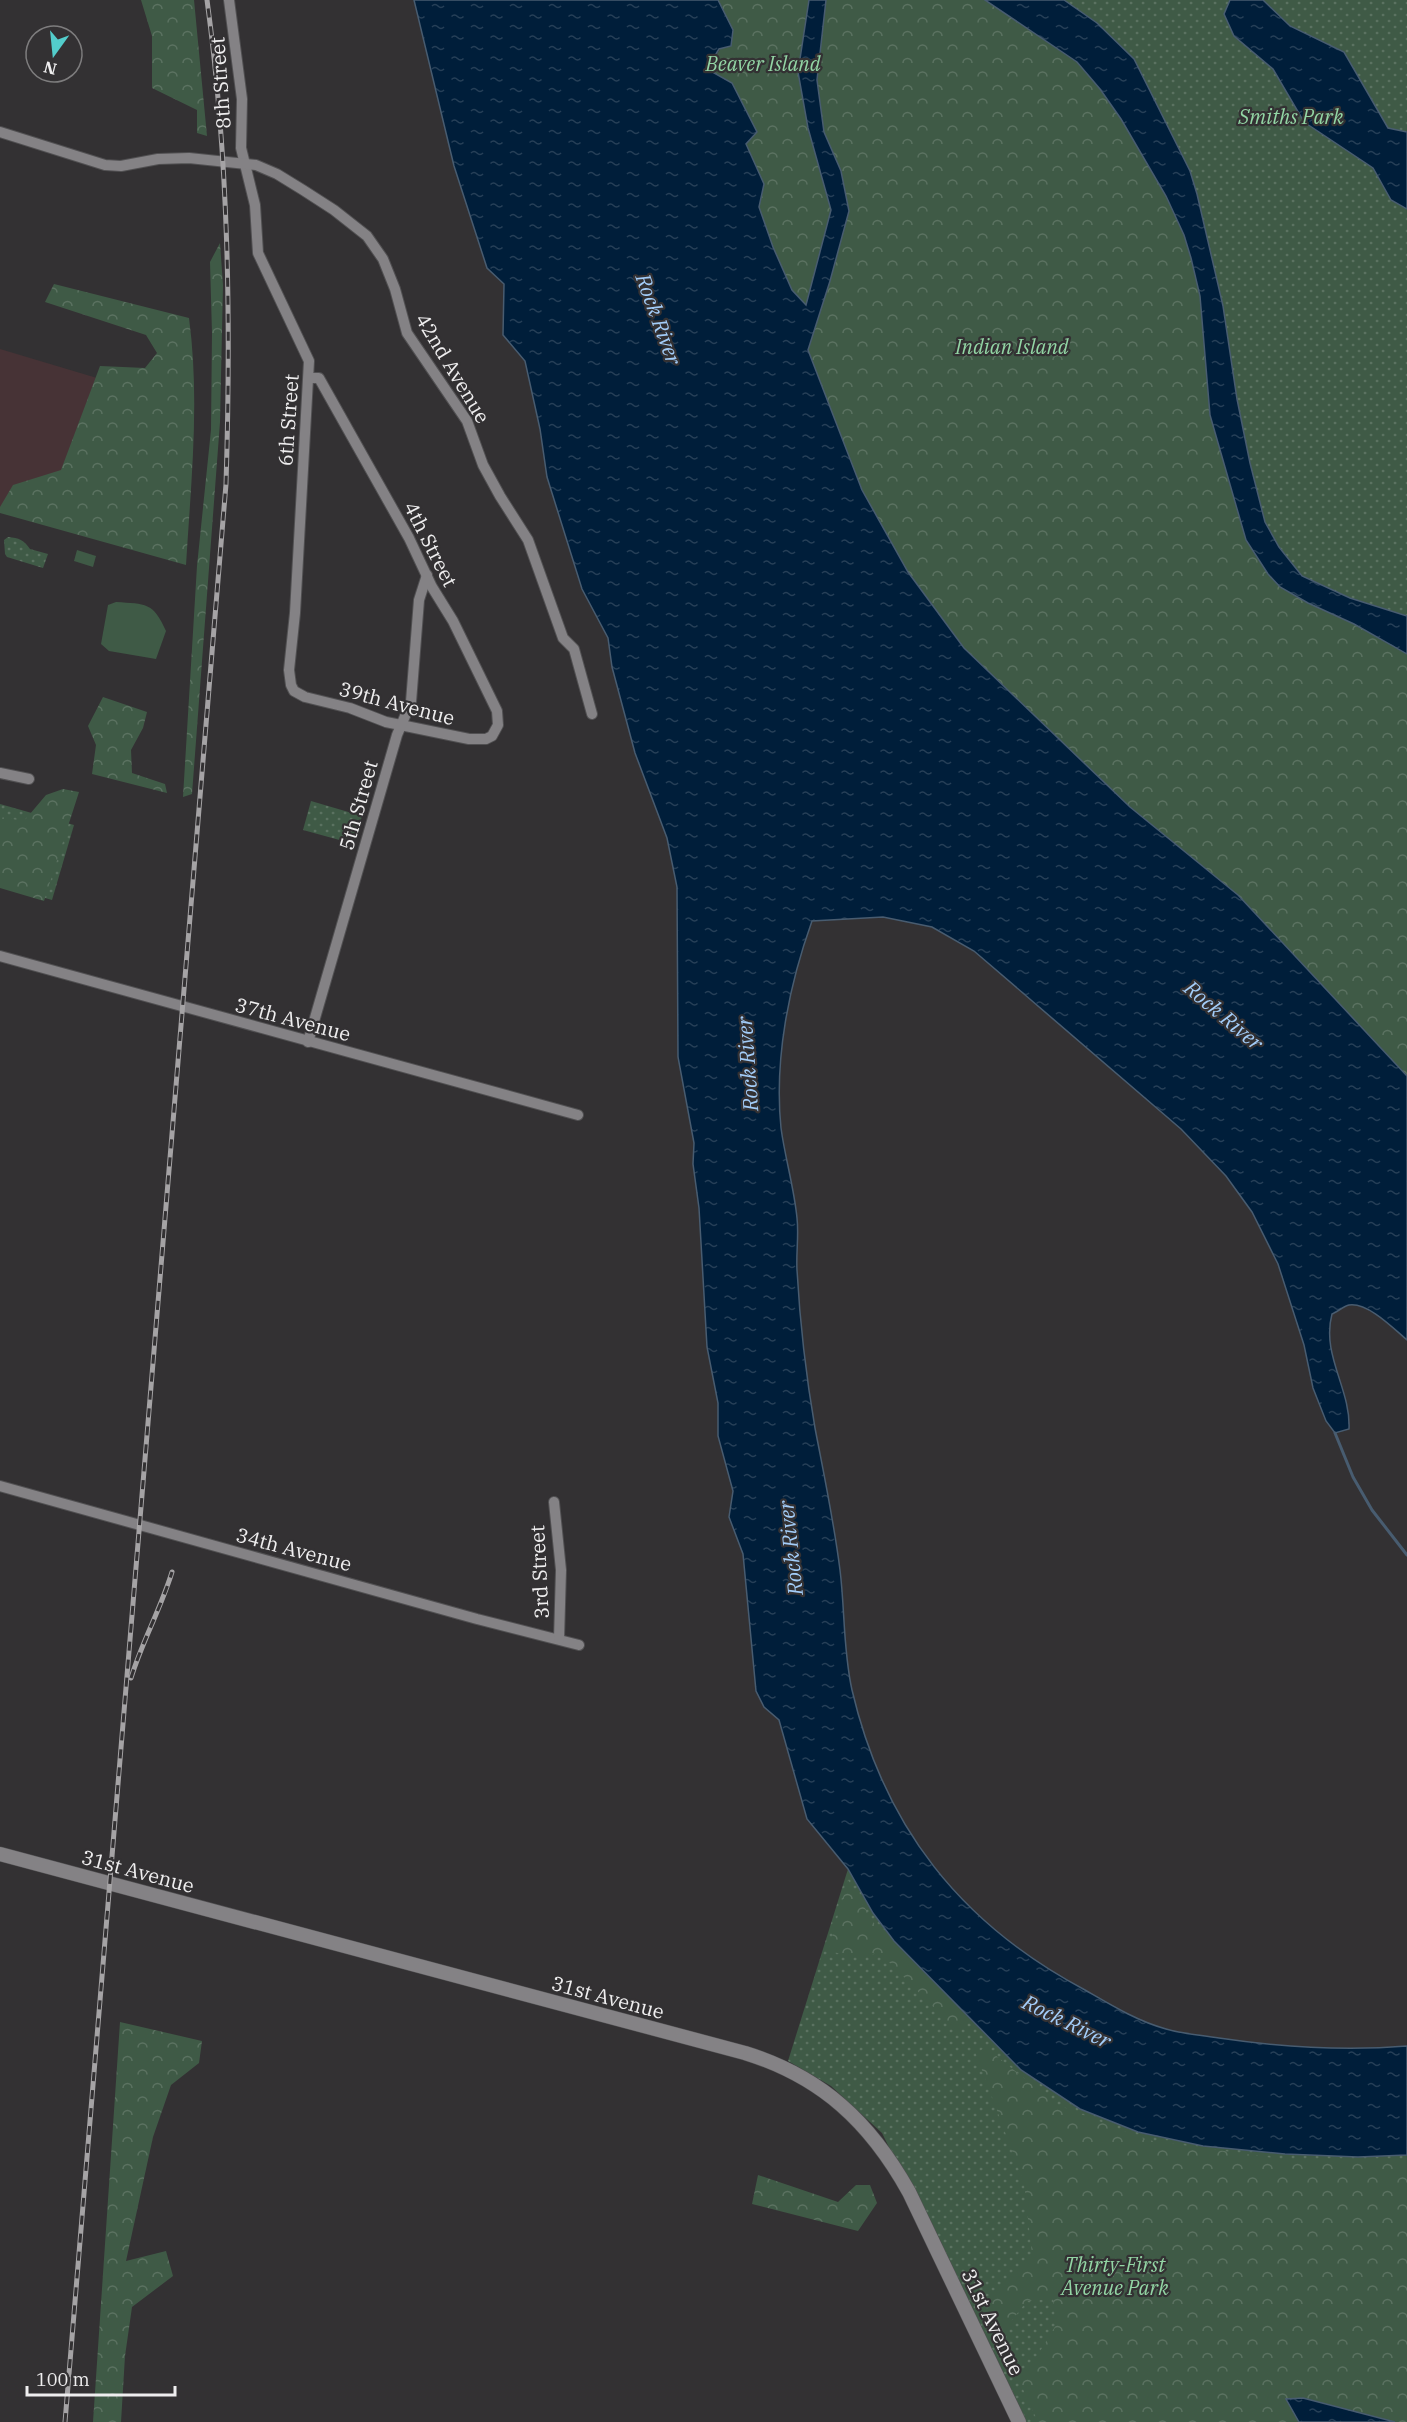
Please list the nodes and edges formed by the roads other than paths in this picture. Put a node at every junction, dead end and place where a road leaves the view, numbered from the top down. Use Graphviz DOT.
graph roads {
  1 [pos="230,0"];
  2 [pos="0,132"];
  3 [pos="244,163"];
  4 [pos="310,378"];
  5 [pos="427,575"];
  6 [pos="294,691"];
  7 [pos="592,714"];
  8 [pos="402,725"];
  9 [pos="492,736"];
  10 [pos="0,773"];
  11 [pos="29,779"];
  12 [pos="0,956"];
  13 [pos="308,1042"];
  14 [pos="578,1115"];
  15 [pos="0,1486"];
  16 [pos="554,1502"];
  17 [pos="559,1639"];
  18 [pos="579,1645"];
  19 [pos="0,1854"];
  20 [pos="1019,2422"];
  1 -- 3 [label="street, 8th Street"];
  2 -- 3 [label="street, 42nd Avenue"];
  3 -- 4 [label="street, 6th Street"];
  3 -- 7 [label="street, 42nd Avenue"];
  4 -- 5 [label="street, 4th Street"];
  4 -- 6 [label="street, 6th Street"];
  5 -- 8 [label="street, 5th Street"];
  5 -- 9 [label="street, 4th Street"];
  6 -- 8 [label="street, 39th Avenue"];
  8 -- 9 [label="street, 39th Avenue"];
  8 -- 13 [label="street, 5th Street"];
  10 -- 11 [label="street"];
  12 -- 13 [label="street, 37th Avenue"];
  13 -- 14 [label="street, 37th Avenue"];
  15 -- 17 [label="street, 34th Avenue"];
  16 -- 17 [label="street, 3rd Street"];
  17 -- 18 [label="street, 34th Avenue"];
  19 -- 20 [label="street, 31st Avenue"];
}
